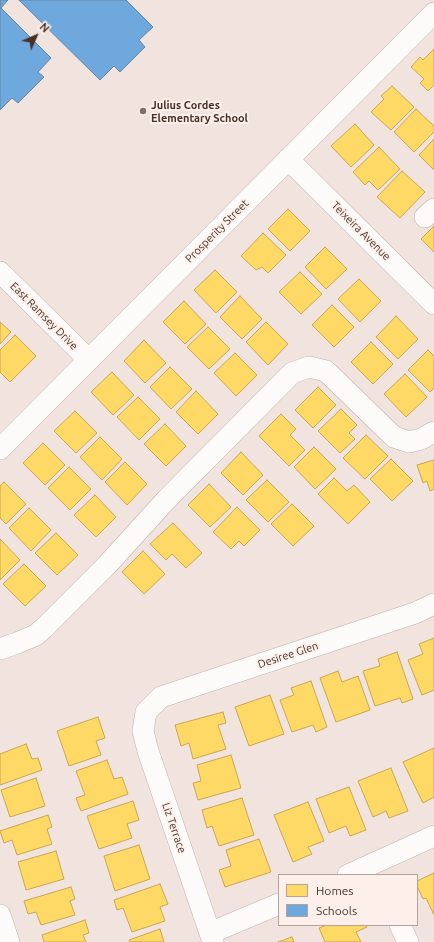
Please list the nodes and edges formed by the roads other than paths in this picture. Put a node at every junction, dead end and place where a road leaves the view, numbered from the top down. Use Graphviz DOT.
graph roads {
  1 [pos="434,13"];
  2 [pos="288,159"];
  3 [pos="0,272"];
  4 [pos="434,304"];
  5 [pos="89,360"];
  6 [pos="434,432"];
  7 [pos="0,449"];
  8 [pos="434,604"];
  9 [pos="0,649"];
  10 [pos="146,712"];
  11 [pos="434,836"];
  12 [pos="375,870"];
  13 [pos="353,874"];
  14 [pos="278,904"];
  15 [pos="0,914"];
  16 [pos="400,926"];
  17 [pos="211,938"];
  18 [pos="9,942"];
  19 [pos="408,942"];
  1 -- 2 [label="street, Prosperity Street"];
  2 -- 4 [label="street, Teixeira Avenue"];
  2 -- 5 [label="street, Prosperity Street"];
  3 -- 5 [label="street, East Ramsey Drive"];
  5 -- 7 [label="street, Prosperity Street"];
  6 -- 9 [label="street"];
  8 -- 10 [label="street, Desiree Glen"];
  10 -- 17 [label="street, Liz Terrace"];
  11 -- 12 [label="street"];
  12 -- 13 [label="street"];
  14 -- 17 [label="street"];
  15 -- 18 [label="street"];
  16 -- 19 [label="street"];
}
